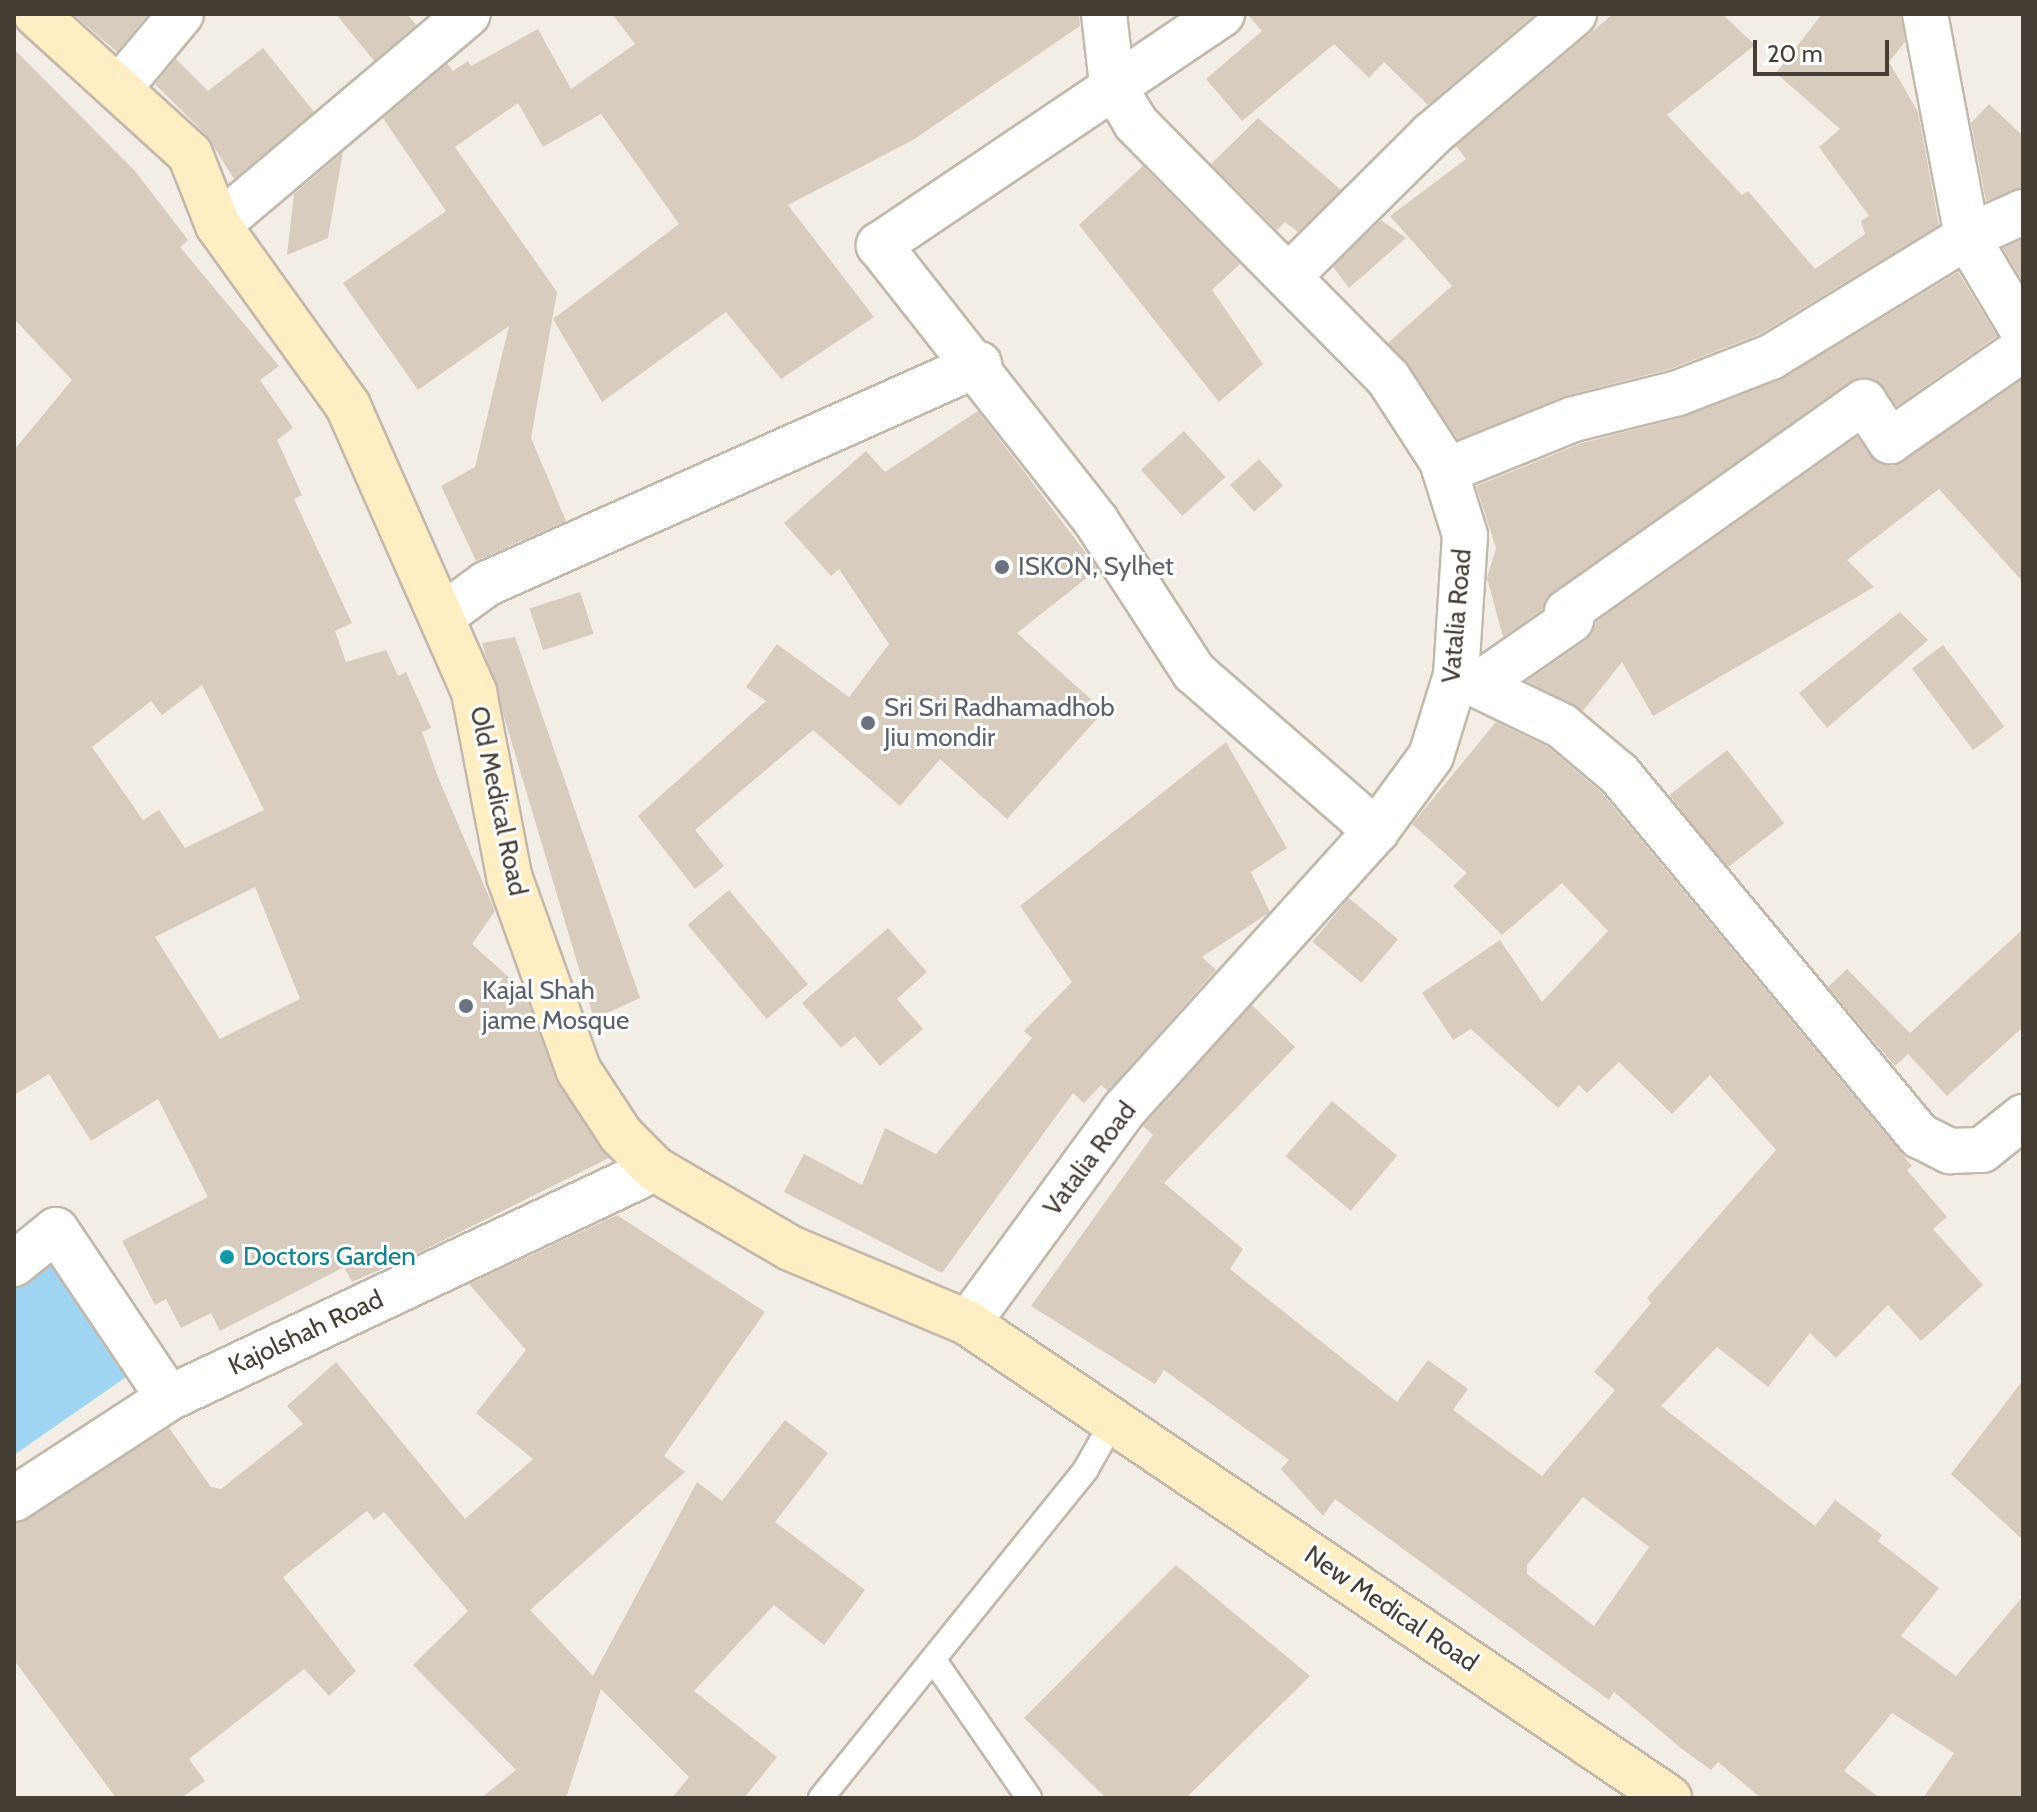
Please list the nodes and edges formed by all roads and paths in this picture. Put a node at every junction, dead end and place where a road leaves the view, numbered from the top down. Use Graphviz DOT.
graph roads {
  1 [pos="36,14"];
  2 [pos="181,14"];
  3 [pos="468,14"];
  4 [pos="1104,14"];
  5 [pos="1222,14"];
  6 [pos="1574,14"];
  7 [pos="1925,14"];
  8 [pos="1112,84"];
  9 [pos="120,87"];
  10 [pos="2023,212"];
  11 [pos="218,225"];
  12 [pos="1967,237"];
  13 [pos="1291,274"];
  14 [pos="2023,331"];
  15 [pos="2023,349"];
  16 [pos="979,364"];
  17 [pos="1445,471"];
  18 [pos="445,614"];
  19 [pos="1468,680"];
  20 [pos="1376,831"];
  21 [pos="2023,1117"];
  22 [pos="655,1169"];
  23 [pos="14,1264"];
  24 [pos="968,1323"];
  25 [pos="169,1398"];
  26 [pos="1115,1418"];
  27 [pos="14,1499"];
  28 [pos="935,1662"];
  29 [pos="821,1798"];
  30 [pos="1029,1798"];
  31 [pos="1669,1798"];
  1 -- 9 [label="street, Old Medical Road"];
  2 -- 9 [label="street"];
  3 -- 11 [label="street"];
  4 -- 8 [label="street, Vatalia Road"];
  5 -- 8 [label="street"];
  6 -- 13 [label="street"];
  7 -- 12 [label="street"];
  8 -- 13 [label="street, Vatalia Road"];
  8 -- 16 [label="street"];
  9 -- 11 [label="street, Old Medical Road"];
  10 -- 12 [label="street"];
  11 -- 18 [label="street, Old Medical Road"];
  12 -- 14 [label="street"];
  12 -- 17 [label="street"];
  13 -- 17 [label="street, Vatalia Road"];
  15 -- 19 [label="street"];
  16 -- 18 [label="street"];
  16 -- 20 [label="street"];
  17 -- 19 [label="street, Vatalia Road"];
  18 -- 22 [label="street, Old Medical Road"];
  19 -- 20 [label="street, Vatalia Road"];
  19 -- 21 [label="street"];
  20 -- 24 [label="street, Vatalia Road"];
  22 -- 24 [label="street, Old Medical Road"];
  22 -- 25 [label="street, Kajolshah Road"];
  23 -- 25 [label="street"];
  24 -- 26 [label="street, Old Medical Road"];
  25 -- 27 [label="street, Kajolshah Road"];
  26 -- 28 [label="lane"];
  26 -- 31 [label="street, New Medical Road"];
  28 -- 29 [label="lane"];
  28 -- 30 [label="lane"];
}
